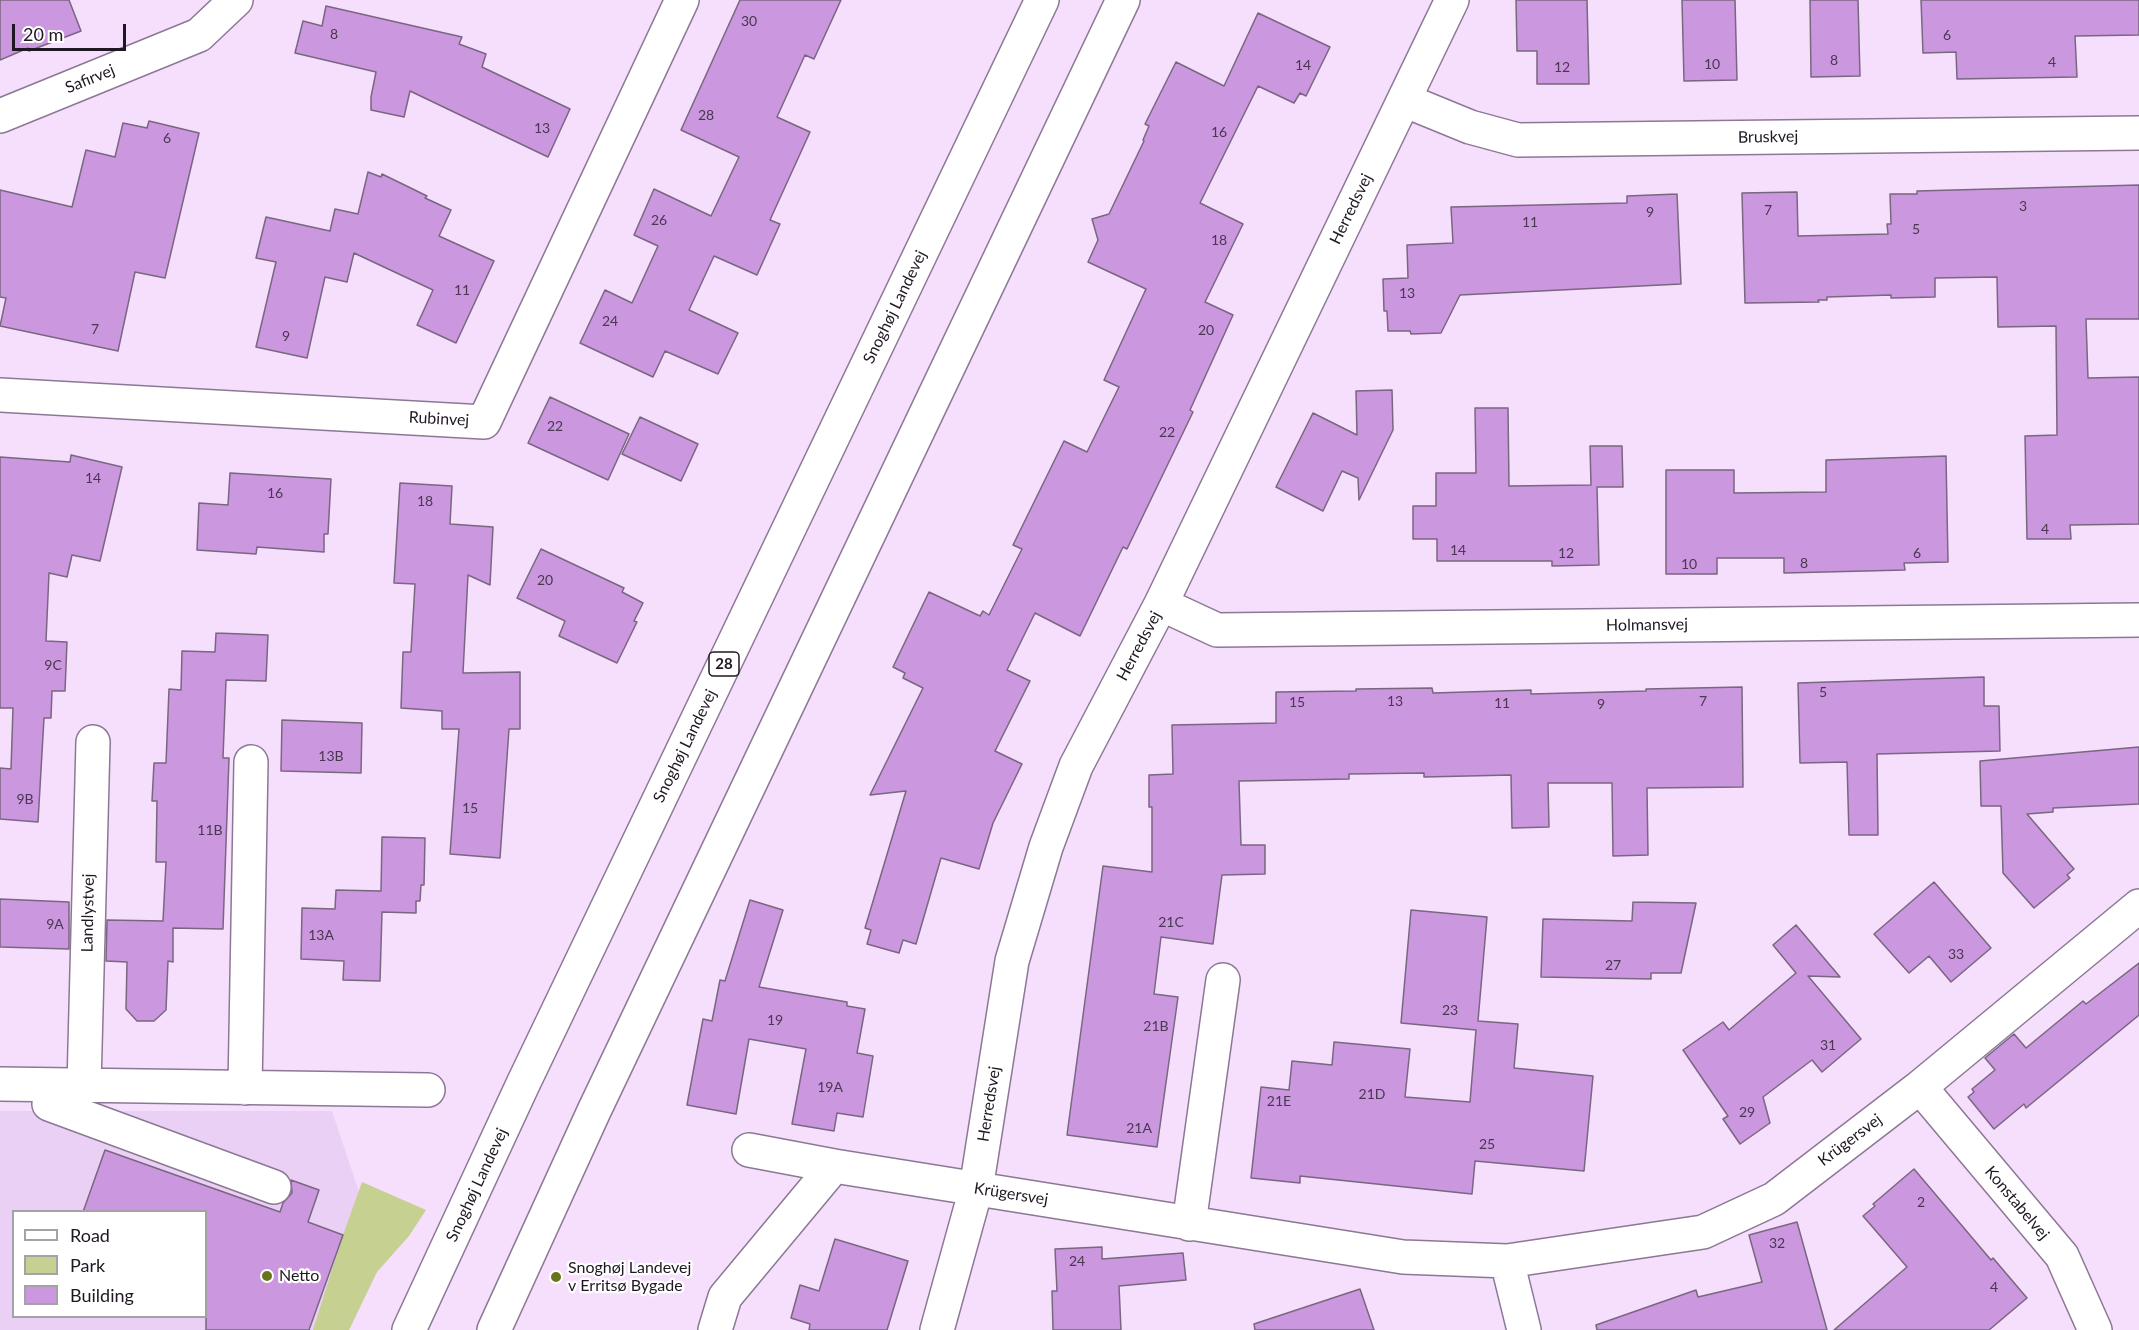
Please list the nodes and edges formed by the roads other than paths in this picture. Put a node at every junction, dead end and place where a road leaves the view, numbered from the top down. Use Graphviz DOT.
graph roads {
  1 [pos="236,0"];
  2 [pos="682,0"];
  3 [pos="1042,0"];
  4 [pos="1123,0"];
  5 [pos="1452,0"];
  6 [pos="1404,100"];
  7 [pos="0,116"];
  8 [pos="2139,133"];
  9 [pos="0,395"];
  10 [pos="1161,604"];
  11 [pos="2139,620"];
  12 [pos="93,742"];
  13 [pos="251,762"];
  14 [pos="2139,906"];
  15 [pos="1223,980"];
  16 [pos="0,1084"];
  17 [pos="84,1085"];
  18 [pos="1920,1087"];
  19 [pos="245,1088"];
  20 [pos="428,1090"];
  21 [pos="49,1104"];
  22 [pos="749,1150"];
  23 [pos="834,1166"];
  24 [pos="274,1187"];
  25 [pos="976,1188"];
  26 [pos="1188,1224"];
  27 [pos="1508,1261"];
  28 [pos="439,1266"];
  29 [pos="409,1330"];
  30 [pos="426,1330"];
  31 [pos="494,1330"];
  32 [pos="715,1330"];
  33 [pos="937,1330"];
  34 [pos="1524,1330"];
  35 [pos="2095,1330"];
  1 -- 7 [label="street, Safirvej"];
  2 -- 9 [label="street, Rubinvej"];
  3 -- 28 [label="street, Snoghøj Landevej / 28"];
  4 -- 31 [label="street"];
  5 -- 6 [label="street, Herredsvej"];
  6 -- 8 [label="street, Bruskvej"];
  6 -- 10 [label="street, Herredsvej"];
  10 -- 11 [label="street, Holmansvej"];
  10 -- 25 [label="street, Herredsvej"];
  12 -- 17 [label="street, Landlystvej"];
  13 -- 19 [label="street"];
  14 -- 18 [label="street, Krügersvej"];
  15 -- 26 [label="street"];
  16 -- 17 [label="street"];
  17 -- 19 [label="street"];
  18 -- 27 [label="street, Krügersvej"];
  18 -- 35 [label="street, Konstabelvej"];
  19 -- 20 [label="street"];
  21 -- 24 [label="street"];
  22 -- 23 [label="street, Krügersvej"];
  23 -- 25 [label="street, Krügersvej"];
  23 -- 32 [label="street"];
  25 -- 26 [label="street, Krügersvej"];
  25 -- 33 [label="street, Herredsvej"];
  26 -- 27 [label="street, Krügersvej"];
  27 -- 34 [label="street"];
  28 -- 29 [label="street, Snoghøj Landevej / 28"];
  28 -- 30 [label="street"];
}
